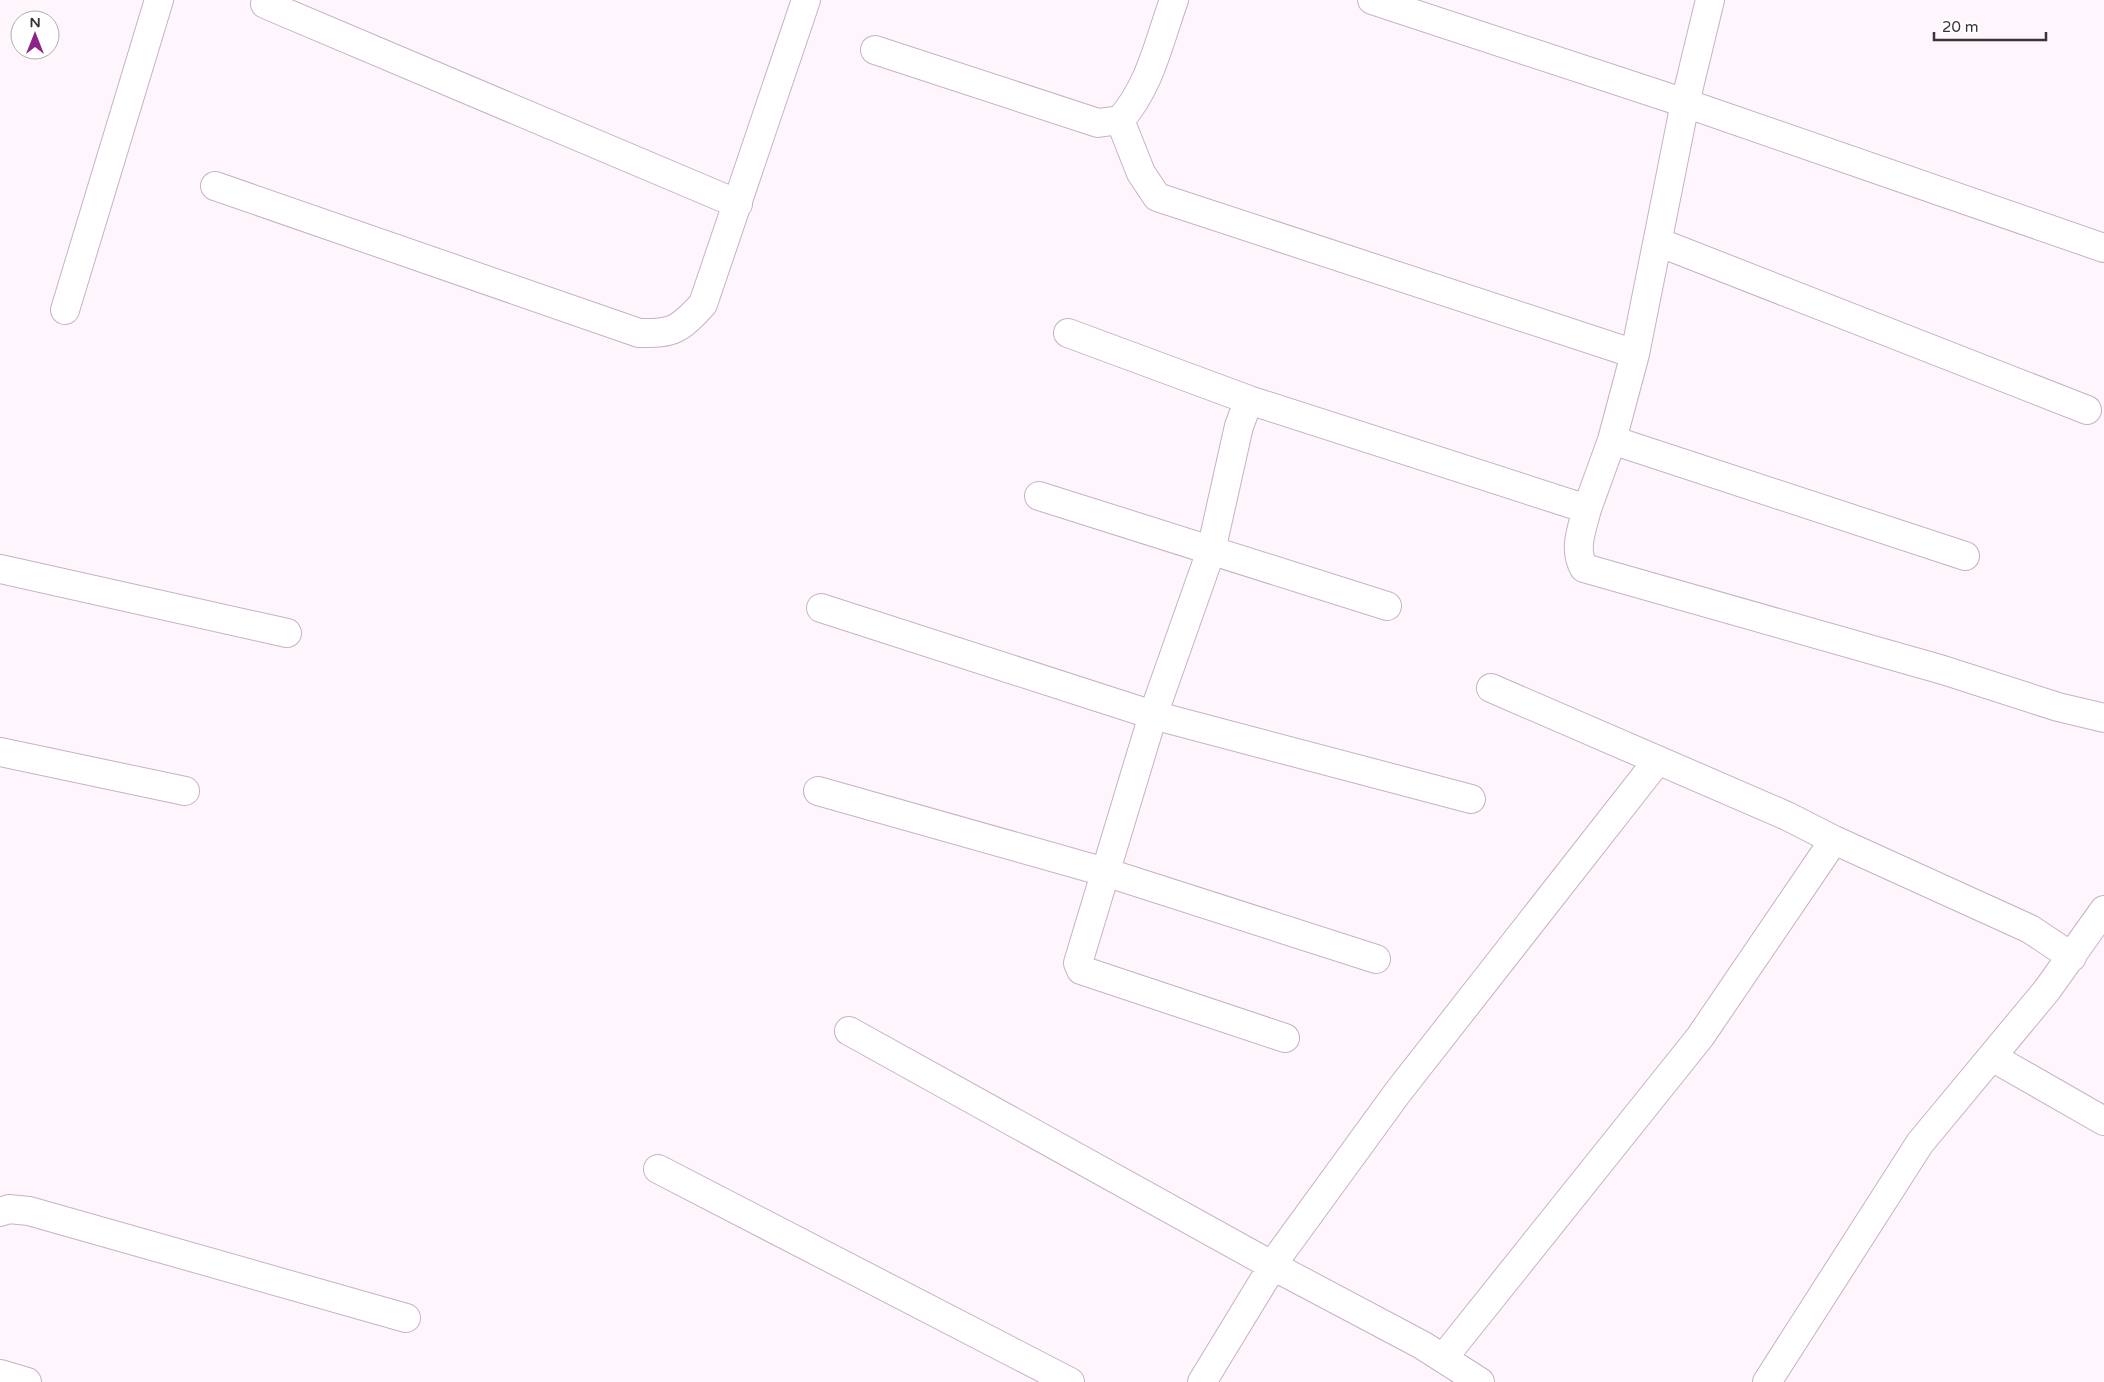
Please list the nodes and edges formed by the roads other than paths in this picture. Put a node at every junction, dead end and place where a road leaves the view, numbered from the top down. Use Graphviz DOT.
graph roads {
  1 [pos="159,0"];
  2 [pos="806,0"];
  3 [pos="1174,0"];
  4 [pos="1372,0"];
  5 [pos="1710,0"];
  6 [pos="265,4"];
  7 [pos="875,50"];
  8 [pos="1684,103"];
  9 [pos="1120,120"];
  10 [pos="215,186"];
  11 [pos="738,204"];
  12 [pos="1658,242"];
  13 [pos="2104,248"];
  14 [pos="65,310"];
  15 [pos="1068,333"];
  16 [pos="1635,354"];
  17 [pos="1249,400"];
  18 [pos="2087,410"];
  19 [pos="1612,440"];
  20 [pos="1039,496"];
  21 [pos="1587,509"];
  22 [pos="1211,551"];
  23 [pos="1965,556"];
  24 [pos="0,569"];
  25 [pos="1387,606"];
  26 [pos="821,608"];
  27 [pos="287,633"];
  28 [pos="1491,688"];
  29 [pos="1153,715"];
  30 [pos="2104,718"];
  31 [pos="0,752"];
  32 [pos="1658,760"];
  33 [pos="185,791"];
  34 [pos="818,791"];
  35 [pos="1471,799"];
  36 [pos="1834,840"];
  37 [pos="1105,872"];
  38 [pos="2104,910"];
  39 [pos="2072,957"];
  40 [pos="1376,959"];
  41 [pos="849,1031"];
  42 [pos="1285,1038"];
  43 [pos="1992,1057"];
  44 [pos="2104,1121"];
  45 [pos="658,1169"];
  46 [pos="0,1212"];
  47 [pos="1273,1266"];
  48 [pos="406,1318"];
  49 [pos="1444,1357"];
  50 [pos="0,1374"];
  51 [pos="27,1382"];
  52 [pos="1070,1382"];
  53 [pos="1202,1382"];
  54 [pos="1480,1382"];
  55 [pos="1767,1382"];
  1 -- 14 [label="street"];
  2 -- 11 [label="street"];
  3 -- 9 [label="street"];
  4 -- 8 [label="street"];
  5 -- 8 [label="street"];
  6 -- 11 [label="street"];
  7 -- 9 [label="street"];
  8 -- 12 [label="street"];
  8 -- 13 [label="street"];
  9 -- 16 [label="street"];
  10 -- 11 [label="street"];
  12 -- 16 [label="street"];
  12 -- 18 [label="street"];
  15 -- 17 [label="street"];
  16 -- 19 [label="street"];
  17 -- 21 [label="street"];
  17 -- 22 [label="street"];
  19 -- 21 [label="street"];
  19 -- 23 [label="street"];
  20 -- 22 [label="street"];
  21 -- 30 [label="street"];
  22 -- 25 [label="street"];
  22 -- 29 [label="street"];
  24 -- 27 [label="street"];
  26 -- 29 [label="street"];
  28 -- 32 [label="street"];
  29 -- 35 [label="street"];
  29 -- 37 [label="street"];
  31 -- 33 [label="street"];
  32 -- 36 [label="street"];
  32 -- 47 [label="street"];
  34 -- 37 [label="street"];
  36 -- 39 [label="street"];
  36 -- 49 [label="street"];
  37 -- 40 [label="street"];
  37 -- 42 [label="street"];
  38 -- 39 [label="street"];
  39 -- 43 [label="street"];
  41 -- 47 [label="street"];
  43 -- 44 [label="street"];
  43 -- 55 [label="street"];
  45 -- 52 [label="street"];
  46 -- 48 [label="street"];
  47 -- 49 [label="street"];
  47 -- 53 [label="street"];
  49 -- 54 [label="street"];
  50 -- 51 [label="street"];
}
